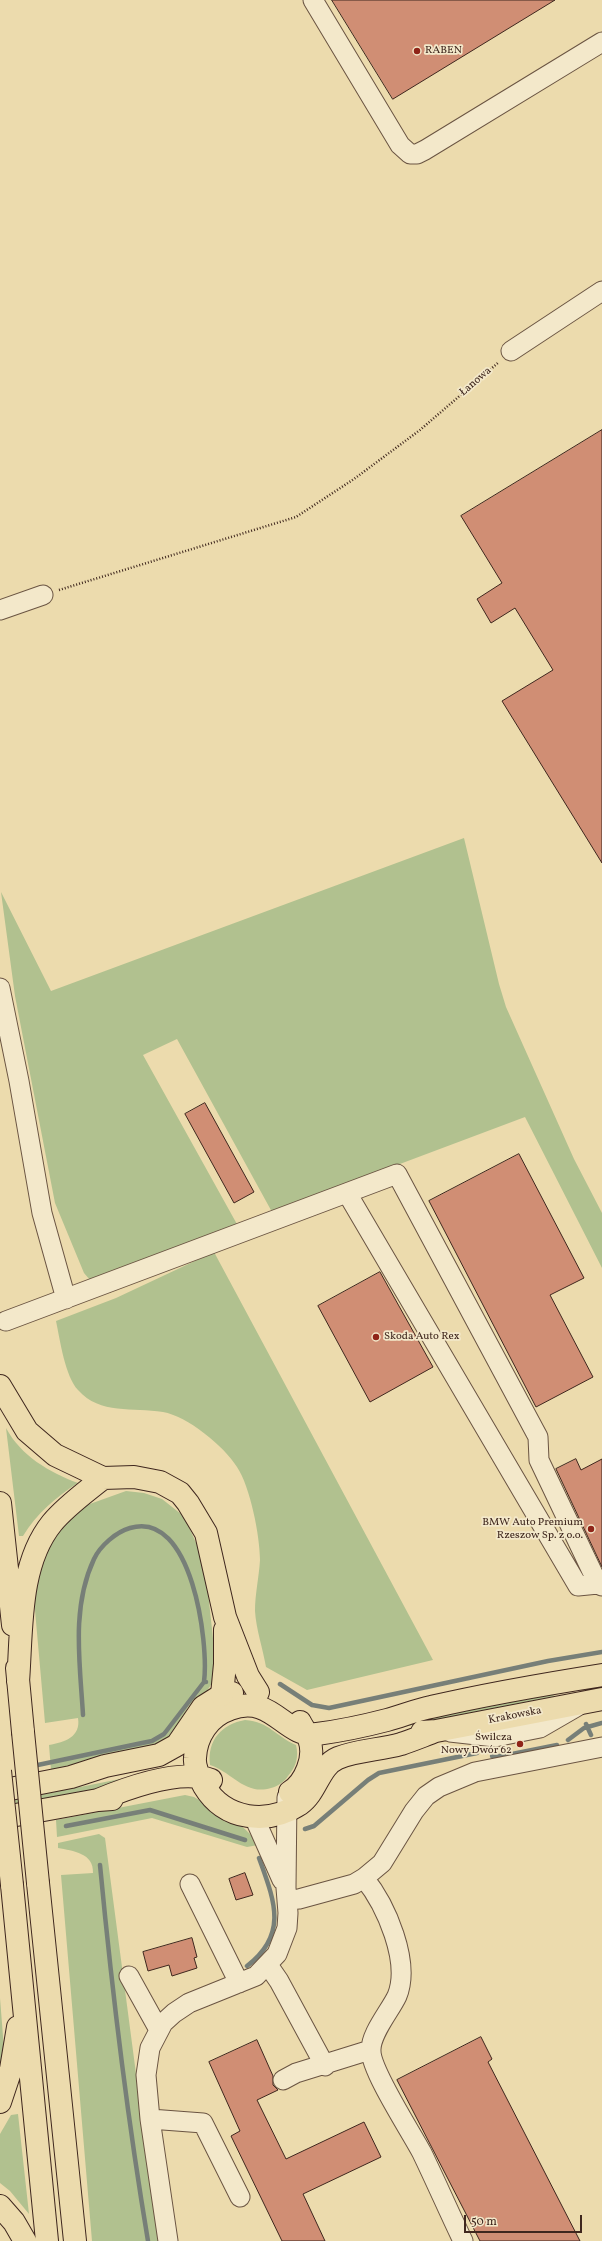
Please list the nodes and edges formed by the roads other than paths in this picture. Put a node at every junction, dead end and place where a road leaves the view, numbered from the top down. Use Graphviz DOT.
graph roads {
  1 [pos="312,0"];
  2 [pos="602,42"];
  3 [pos="602,291"];
  4 [pos="511,351"];
  5 [pos="43,595"];
  6 [pos="0,610"];
  7 [pos="0,988"];
  8 [pos="347,1194"];
  9 [pos="66,1299"];
  10 [pos="6,1320"];
  11 [pos="0,1386"];
  12 [pos="103,1478"];
  13 [pos="0,1503"];
  14 [pos="600,1585"];
  15 [pos="225,1617"];
  16 [pos="602,1675"];
  17 [pos="18,1682"];
  18 [pos="258,1692"];
  19 [pos="593,1701"];
  20 [pos="221,1704"];
  21 [pos="302,1726"];
  22 [pos="436,1731"];
  23 [pos="602,1746"];
  24 [pos="196,1750"];
  25 [pos="310,1756"];
  26 [pos="0,1771"];
  27 [pos="71,1777"];
  28 [pos="204,1785"];
  29 [pos="0,1791"];
  30 [pos="286,1803"];
  31 [pos="254,1817"];
  32 [pos="0,1818"];
  33 [pos="364,1878"];
  34 [pos="190,1884"];
  35 [pos="286,1894"];
  36 [pos="268,1966"];
  37 [pos="129,1976"];
  38 [pos="239,1983"];
  39 [pos="23,1999"];
  40 [pos="159,2030"];
  41 [pos="370,2050"];
  42 [pos="325,2066"];
  43 [pos="283,2080"];
  44 [pos="0,2102"];
  45 [pos="150,2119"];
  46 [pos="240,2197"];
  47 [pos="0,2206"];
  48 [pos="25,2241"];
  49 [pos="47,2241"];
  50 [pos="75,2241"];
  51 [pos="168,2241"];
  52 [pos="463,2241"];
  1 -- 2 [label="street"];
  3 -- 4 [label="street"];
  5 -- 6 [label="street"];
  7 -- 9 [label="street"];
  8 -- 9 [label="street"];
  8 -- 14 [label="street"];
  8 -- 14 [label="street"];
  9 -- 10 [label="street"];
  11 -- 12 [label="main road"];
  12 -- 15 [label="main road"];
  12 -- 17 [label="main road"];
  13 -- 17 [label="main road"];
  15 -- 18 [label="main road"];
  15 -- 20 [label="main road"];
  16 -- 21 [label="main road"];
  17 -- 50 [label="main road, bridge"];
  18 -- 20 [label="main road"];
  18 -- 21 [label="main road"];
  19 -- 22 [label="main road, Krakowska"];
  20 -- 21 [label="main road"];
  20 -- 24 [label="main road"];
  20 -- 27 [label="main road"];
  21 -- 25 [label="main road"];
  22 -- 25 [label="main road, Krakowska"];
  22 -- 30 [label="main road"];
  23 -- 33 [label="street"];
  24 -- 27 [label="main road"];
  24 -- 28 [label="main road"];
  25 -- 30 [label="main road"];
  26 -- 39 [label="main road, bridge"];
  27 -- 29 [label="main road"];
  28 -- 30 [label="main road"];
  28 -- 31 [label="main road"];
  28 -- 32 [label="main road"];
  30 -- 31 [label="main road"];
  30 -- 35 [label="street"];
  31 -- 35 [label="street"];
  33 -- 35 [label="street"];
  33 -- 41 [label="street"];
  34 -- 38 [label="street"];
  35 -- 36 [label="street"];
  36 -- 38 [label="street"];
  36 -- 42 [label="street"];
  37 -- 40 [label="street"];
  38 -- 40 [label="street"];
  39 -- 44 [label="main road"];
  39 -- 49 [label="main road"];
  40 -- 45 [label="street"];
  41 -- 42 [label="street"];
  41 -- 52 [label="street"];
  42 -- 43 [label="street"];
  45 -- 46 [label="street"];
  45 -- 51 [label="street"];
  47 -- 48 [label="main road"];
}
